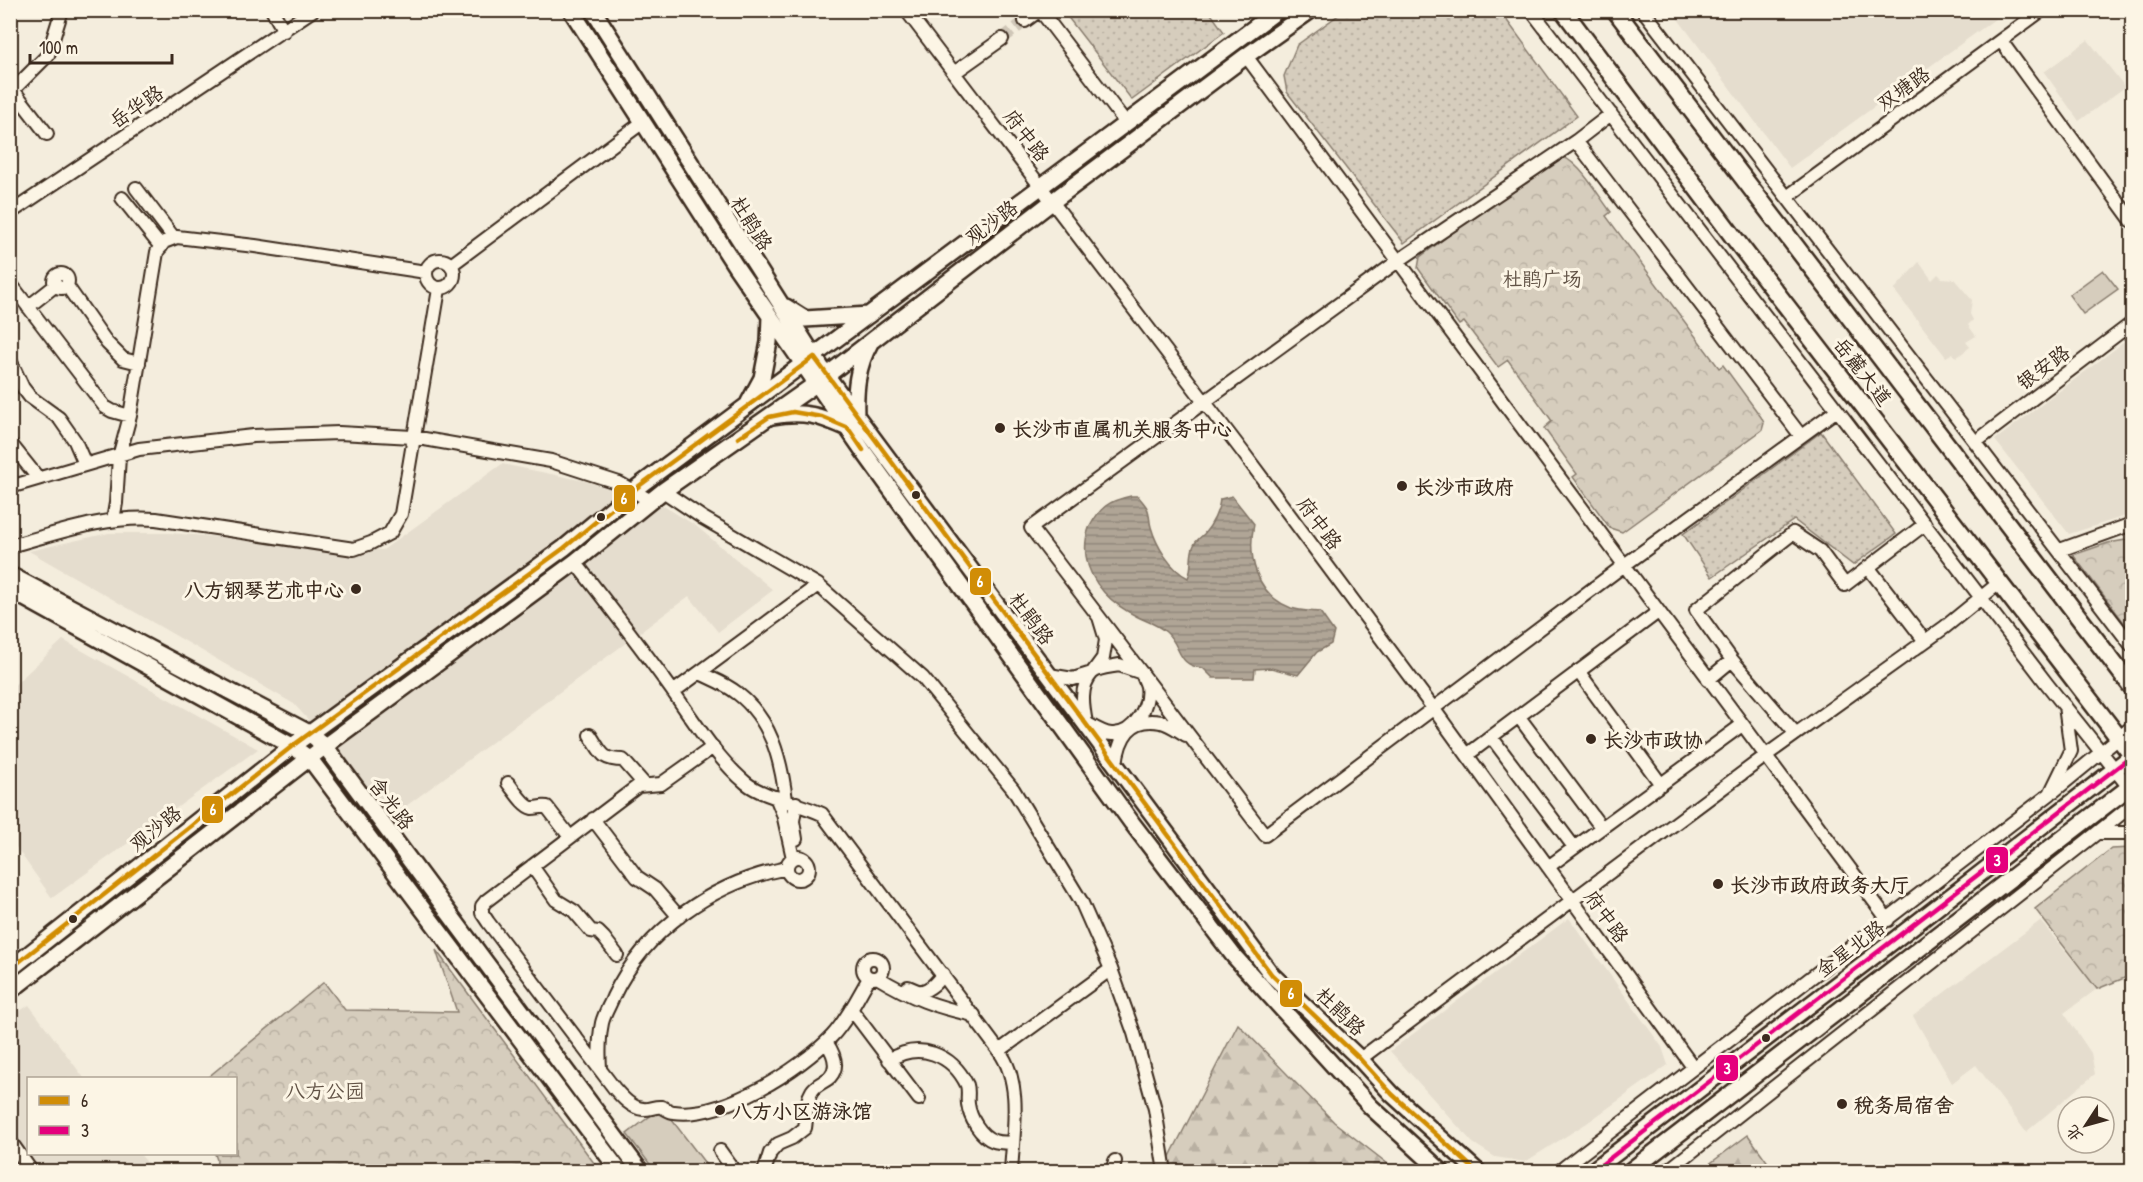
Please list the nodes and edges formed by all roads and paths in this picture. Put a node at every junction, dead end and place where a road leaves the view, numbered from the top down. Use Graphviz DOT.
graph roads {
  1 [pos="62,10"];
  2 [pos="272,10"];
  3 [pos="313,10"];
  4 [pos="571,10"];
  5 [pos="593,10"];
  6 [pos="906,10"];
  7 [pos="1040,10"];
  8 [pos="1278,10"];
  9 [pos="1311,10"];
  10 [pos="1531,10"];
  11 [pos="1563,10"];
  12 [pos="1615,10"];
  13 [pos="1643,10"];
  14 [pos="2042,10"];
  15 [pos="1025,21"];
  16 [pos="284,31"];
  17 [pos="1002,39"];
  18 [pos="2001,41"];
  19 [pos="1246,56"];
  20 [pos="954,73"];
  21 [pos="12,88"];
  22 [pos="1611,114"];
  23 [pos="643,122"];
  24 [pos="1126,123"];
  25 [pos="47,134"];
  26 [pos="1576,141"];
  27 [pos="1042,186"];
  28 [pos="136,188"];
  29 [pos="1787,197"];
  30 [pos="122,198"];
  31 [pos="1053,201"];
  32 [pos="10,213"];
  33 [pos="2133,221"];
  34 [pos="174,238"];
  35 [pos="161,247"];
  36 [pos="1398,261"];
  37 [pos="451,265"];
  38 [pos="426,272"];
  39 [pos="10,283"];
  40 [pos="439,289"];
  41 [pos="777,300"];
  42 [pos="28,307"];
  43 [pos="869,315"];
  44 [pos="770,316"];
  45 [pos="2133,323"];
  46 [pos="871,340"];
  47 [pos="10,360"];
  48 [pos="809,361"];
  49 [pos="138,363"];
  50 [pos="822,379"];
  51 [pos="1205,402"];
  52 [pos="746,407"];
  53 [pos="1837,410"];
  54 [pos="130,416"];
  55 [pos="769,417"];
  56 [pos="852,422"];
  57 [pos="1801,436"];
  58 [pos="413,437"];
  59 [pos="1977,441"];
  60 [pos="10,443"];
  61 [pos="120,453"];
  62 [pos="85,464"];
  63 [pos="38,478"];
  64 [pos="10,487"];
  65 [pos="633,491"];
  66 [pos="657,496"];
  67 [pos="113,520"];
  68 [pos="1925,524"];
  69 [pos="2133,524"];
  70 [pos="10,546"];
  71 [pos="2060,550"];
  72 [pos="575,562"];
  73 [pos="1623,566"];
  74 [pos="1868,567"];
  75 [pos="10,575"];
  76 [pos="1999,583"];
  77 [pos="818,585"];
  78 [pos="10,590"];
  79 [pos="1981,598"];
  80 [pos="1658,612"];
  81 [pos="1099,617"];
  82 [pos="1925,641"];
  83 [pos="2133,646"];
  84 [pos="1732,660"];
  85 [pos="1578,671"];
  86 [pos="700,673"];
  87 [pos="1092,673"];
  88 [pos="1142,673"];
  89 [pos="1049,675"];
  90 [pos="1708,680"];
  91 [pos="2133,687"];
  92 [pos="674,692"];
  93 [pos="2065,705"];
  94 [pos="1433,708"];
  95 [pos="1520,717"];
  96 [pos="1086,723"];
  97 [pos="1742,725"];
  98 [pos="2133,727"];
  99 [pos="1126,732"];
  100 [pos="309,733"];
  101 [pos="1796,734"];
  102 [pos="590,735"];
  103 [pos="1492,738"];
  104 [pos="2119,738"];
  105 [pos="1193,740"];
  106 [pos="292,746"];
  107 [pos="325,746"];
  108 [pos="713,747"];
  109 [pos="2101,752"];
  110 [pos="1467,755"];
  111 [pos="1766,756"];
  112 [pos="2133,756"];
  113 [pos="309,759"];
  114 [pos="1116,764"];
  115 [pos="2115,770"];
  116 [pos="508,783"];
  117 [pos="1660,783"];
  118 [pos="645,785"];
  119 [pos="2132,788"];
  120 [pos="2050,794"];
  121 [pos="786,800"];
  122 [pos="2133,805"];
  123 [pos="593,819"];
  124 [pos="1601,827"];
  125 [pos="2097,833"];
  126 [pos="2133,833"];
  127 [pos="570,837"];
  128 [pos="1574,847"];
  129 [pos="794,861"];
  130 [pos="532,866"];
  131 [pos="1548,867"];
  132 [pos="1572,900"];
  133 [pos="679,917"];
  134 [pos="1888,920"];
  135 [pos="617,956"];
  136 [pos="10,969"];
  137 [pos="1111,969"];
  138 [pos="943,974"];
  139 [pos="876,976"];
  140 [pos="10,991"];
  141 [pos="851,1009"];
  142 [pos="974,1016"];
  143 [pos="826,1042"];
  144 [pos="999,1051"];
  145 [pos="889,1059"];
  146 [pos="1360,1059"];
  147 [pos="1693,1067"];
  148 [pos="600,1068"];
  149 [pos="919,1099"];
  150 [pos="10,1141"];
  151 [pos="1012,1143"];
  152 [pos="720,1151"];
  153 [pos="32,1172"];
  154 [pos="620,1172"];
  155 [pos="641,1172"];
  156 [pos="735,1172"];
  157 [pos="764,1172"];
  158 [pos="1011,1172"];
  159 [pos="1165,1172"];
  160 [pos="1442,1172"];
  161 [pos="1478,1172"];
  162 [pos="1558,1172"];
  163 [pos="1591,1172"];
  164 [pos="1629,1172"];
  165 [pos="1666,1172"];
  1 -- 21 [label="street"];
  2 -- 16 [label="street"];
  3 -- 16 [label="street, 岳华路"];
  4 -- 23 [label="main road, 杜鹃路"];
  5 -- 41 [label="main road, 杜鹃路"];
  6 -- 20 [label="street, 府中路"];
  7 -- 15 [label="street"];
  7 -- 24 [label="street"];
  8 -- 24 [label="main road, 观沙路"];
  9 -- 19 [label="main road, 观沙路"];
  10 -- 22 [label="street"];
  11 -- 76 [label="highway, 岳麓大道"];
  12 -- 91 [label="highway, 岳麓大道"];
  13 -- 29 [label="street"];
  14 -- 18 [label="street, 双塘路"];
  16 -- 32 [label="street, 岳华路"];
  17 -- 20 [label="street"];
  18 -- 29 [label="street, 双塘路"];
  18 -- 33 [label="street"];
  19 -- 31 [label="main road, 观沙路"];
  19 -- 36 [label="street"];
  20 -- 27 [label="street, 府中路"];
  21 -- 25 [label="street"];
  22 -- 26 [label="street"];
  22 -- 53 [label="street"];
  23 -- 37 [label="street"];
  23 -- 44 [label="main road, 杜鹃路"];
  24 -- 27 [label="main road, 观沙路"];
  26 -- 36 [label="street"];
  26 -- 57 [label="street"];
  27 -- 31 [label="street, 府中路"];
  27 -- 43 [label="main road, 观沙路"];
  28 -- 34 [label="street"];
  29 -- 59 [label="street"];
  30 -- 35 [label="street"];
  31 -- 46 [label="main road, 观沙路"];
  31 -- 51 [label="street, 府中路"];
  34 -- 35 [label="street"];
  34 -- 38 [label="street"];
  35 -- 49 [label="street"];
  36 -- 51 [label="street"];
  36 -- 73 [label="street"];
  37 -- 38 [label="street"];
  37 -- 40 [label="street"];
  38 -- 40 [label="street"];
  39 -- 42 [label="street"];
  40 -- 58 [label="street"];
  41 -- 43 [label="main road"];
  41 -- 48 [label="main road, 杜鹃路"];
  42 -- 49 [label="street"];
  42 -- 54 [label="street"];
  43 -- 48 [label="main road, 观沙路"];
  44 -- 48 [label="main road, 杜鹃路"];
  44 -- 52 [label="main road"];
  45 -- 59 [label="street, 银安路"];
  46 -- 50 [label="main road, 观沙路"];
  46 -- 56 [label="main road"];
  47 -- 62 [label="street"];
  48 -- 50 [label="main road, 杜鹃路"];
  48 -- 52 [label="main road, 观沙路"];
  49 -- 54 [label="street"];
  50 -- 55 [label="main road, 观沙路"];
  50 -- 56 [label="main road, 杜鹃路"];
  51 -- 81 [label="street"];
  51 -- 94 [label="street, 府中路"];
  52 -- 65 [label="main road, 观沙路"];
  53 -- 57 [label="street"];
  53 -- 68 [label="street"];
  54 -- 61 [label="street"];
  55 -- 56 [label="main road"];
  55 -- 66 [label="main road, 观沙路"];
  56 -- 89 [label="main road, 杜鹃路"];
  56 -- 160 [label="main road, 杜鹃路"];
  57 -- 73 [label="street"];
  58 -- 61 [label="street"];
  58 -- 65 [label="street"];
  58 -- 67 [label="street"];
  59 -- 71 [label="street"];
  60 -- 63 [label="street"];
  61 -- 62 [label="street"];
  61 -- 67 [label="street"];
  62 -- 63 [label="street"];
  63 -- 64 [label="street"];
  65 -- 66 [label="street"];
  65 -- 100 [label="main road, 观沙路"];
  66 -- 72 [label="main road, 观沙路"];
  66 -- 77 [label="street"];
  67 -- 70 [label="street"];
  68 -- 74 [label="street"];
  68 -- 79 [label="street"];
  69 -- 71 [label="street"];
  71 -- 83 [label="street"];
  72 -- 92 [label="street"];
  72 -- 107 [label="main road, 观沙路"];
  73 -- 80 [label="street"];
  73 -- 94 [label="street"];
  74 -- 82 [label="street"];
  74 -- 84 [label="street"];
  75 -- 100 [label="main road, 含光路"];
  76 -- 79 [label="street"];
  76 -- 104 [label="highway, 岳麓大道"];
  77 -- 86 [label="street"];
  77 -- 137 [label="street"];
  78 -- 106 [label="main road, 含光路"];
  79 -- 82 [label="street"];
  79 -- 93 [label="street"];
  80 -- 85 [label="street"];
  80 -- 90 [label="street"];
  81 -- 87 [label="street"];
  81 -- 88 [label="street"];
  82 -- 101 [label="street"];
  84 -- 90 [label="street"];
  84 -- 101 [label="street"];
  85 -- 95 [label="street"];
  85 -- 117 [label="street"];
  86 -- 92 [label="street"];
  86 -- 121 [label="street"];
  87 -- 88 [label="street"];
  87 -- 89 [label="street"];
  87 -- 96 [label="street"];
  88 -- 99 [label="street"];
  88 -- 105 [label="street"];
  89 -- 96 [label="main road, 杜鹃路"];
  90 -- 97 [label="street"];
  92 -- 108 [label="street"];
  93 -- 109 [label="street"];
  93 -- 120 [label="street"];
  94 -- 105 [label="street"];
  94 -- 110 [label="street, 府中路"];
  95 -- 103 [label="street"];
  95 -- 124 [label="street"];
  96 -- 99 [label="street"];
  96 -- 114 [label="main road, 杜鹃路"];
  97 -- 111 [label="street"];
  97 -- 117 [label="street"];
  98 -- 104 [label="street"];
  99 -- 105 [label="street"];
  99 -- 114 [label="street"];
  100 -- 106 [label="main road, 观沙路"];
  100 -- 107 [label="main road, 含光路"];
  101 -- 111 [label="street"];
  102 -- 118 [label="street"];
  103 -- 110 [label="street"];
  103 -- 128 [label="street"];
  104 -- 109 [label="street"];
  104 -- 112 [label="highway, 岳麓大道"];
  106 -- 113 [label="main road, 含光路"];
  106 -- 136 [label="main road, 观沙路"];
  107 -- 113 [label="main road, 观沙路"];
  107 -- 155 [label="main road, 含光路"];
  108 -- 118 [label="street"];
  108 -- 121 [label="street"];
  109 -- 115 [label="street"];
  109 -- 120 [label="street"];
  110 -- 131 [label="street, 府中路"];
  111 -- 132 [label="street"];
  111 -- 134 [label="street"];
  112 -- 115 [label="main road, 金星北路"];
  113 -- 140 [label="main road, 观沙路"];
  113 -- 154 [label="main road, 含光路"];
  114 -- 146 [label="main road, 杜鹃路"];
  115 -- 119 [label="street"];
  115 -- 163 [label="main road, 金星北路"];
  116 -- 127 [label="street"];
  117 -- 124 [label="street"];
  118 -- 123 [label="street"];
  119 -- 164 [label="main road"];
  120 -- 134 [label="street"];
  121 -- 129 [label="street"];
  121 -- 129 [label="street"];
  121 -- 138 [label="street"];
  122 -- 125 [label="street"];
  123 -- 127 [label="street"];
  123 -- 133 [label="street"];
  124 -- 128 [label="street"];
  125 -- 126 [label="street"];
  125 -- 165 [label="street"];
  127 -- 130 [label="street"];
  128 -- 131 [label="street"];
  129 -- 133 [label="street"];
  130 -- 135 [label="street"];
  130 -- 148 [label="street"];
  131 -- 132 [label="street, 府中路"];
  132 -- 146 [label="street"];
  132 -- 147 [label="street, 府中路"];
  133 -- 148 [label="street"];
  134 -- 147 [label="street"];
  137 -- 144 [label="street"];
  137 -- 159 [label="street"];
  138 -- 139 [label="street"];
  138 -- 142 [label="street"];
  139 -- 141 [label="street"];
  139 -- 142 [label="street"];
  141 -- 143 [label="street"];
  141 -- 145 [label="street"];
  142 -- 144 [label="street"];
  143 -- 148 [label="street"];
  143 -- 157 [label="street"];
  144 -- 151 [label="street"];
  145 -- 149 [label="street"];
  145 -- 151 [label="street"];
  146 -- 161 [label="main road, 杜鹃路"];
  147 -- 162 [label="street"];
  150 -- 153 [label="street"];
  151 -- 158 [label="street"];
  152 -- 156 [label="street"];
}
